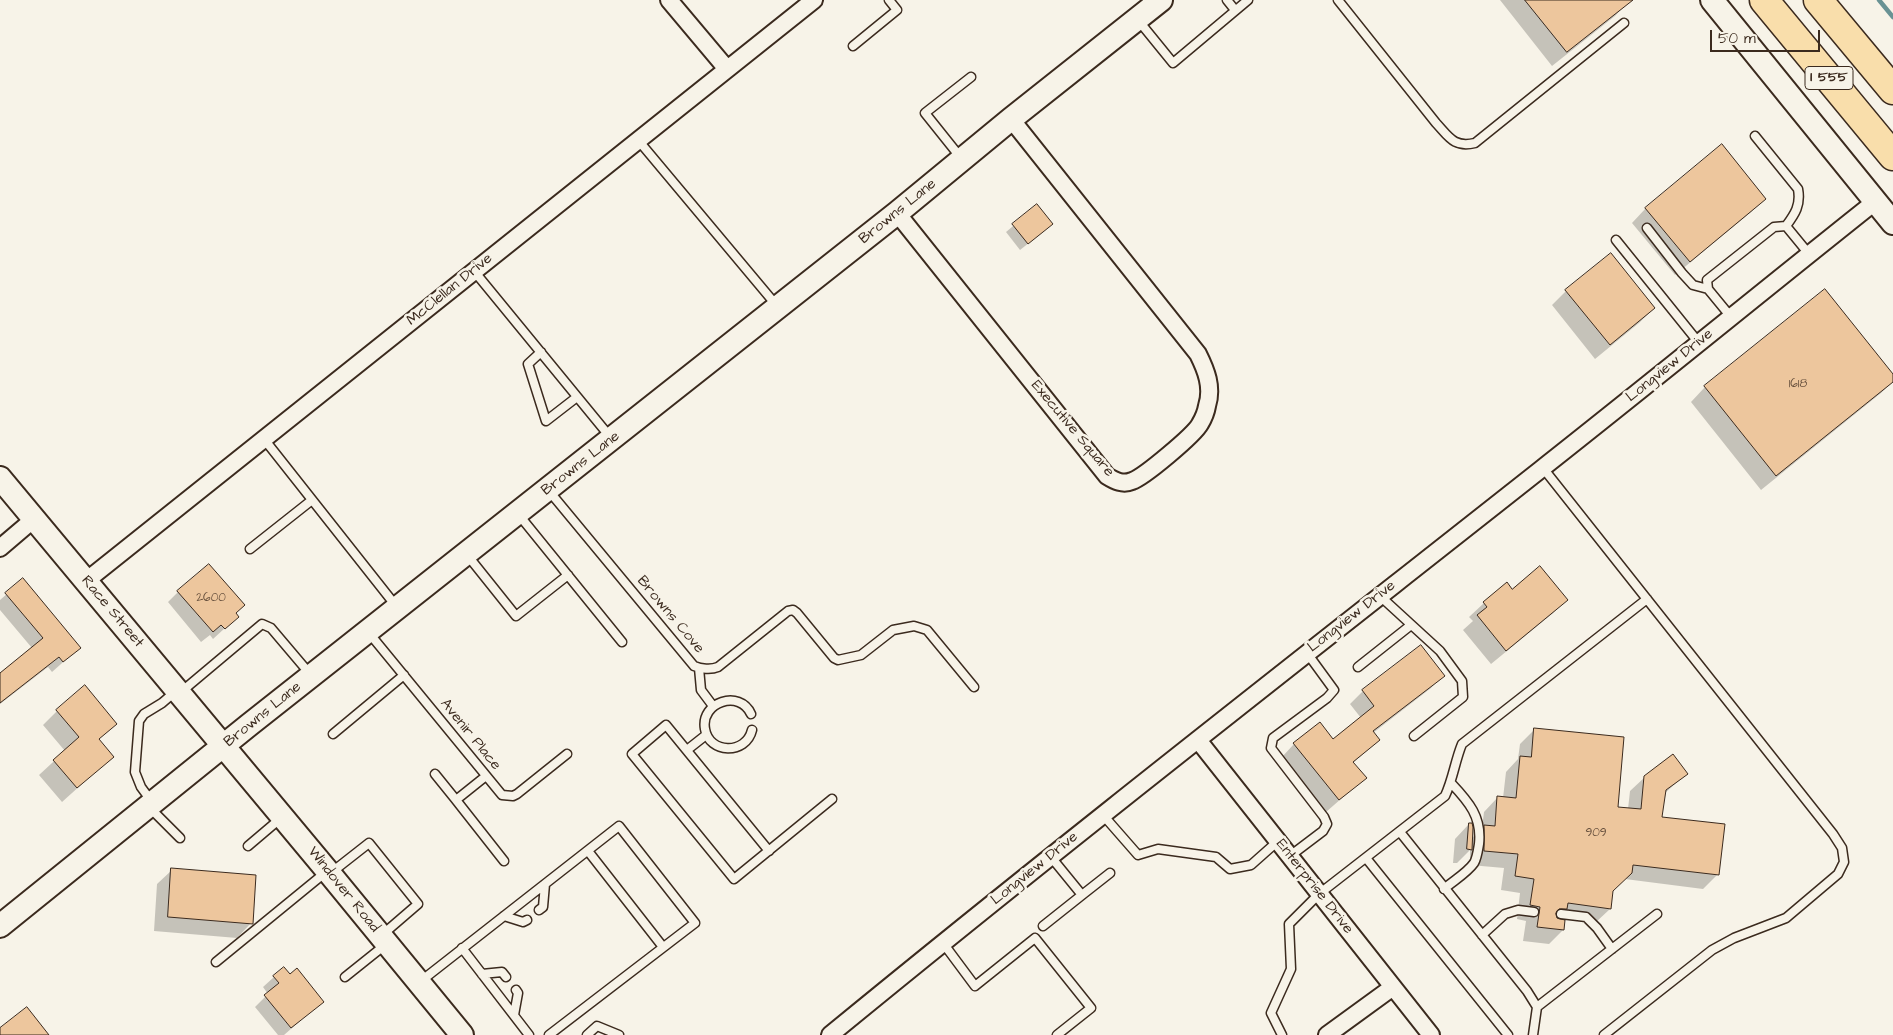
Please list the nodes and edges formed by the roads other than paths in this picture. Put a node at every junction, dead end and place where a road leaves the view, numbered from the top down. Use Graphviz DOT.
graph roads {
  1 [pos="669,0"];
  2 [pos="814,0"];
  3 [pos="889,0"];
  4 [pos="1161,0"];
  5 [pos="1226,0"];
  6 [pos="1248,0"];
  7 [pos="1338,0"];
  8 [pos="1712,0"];
  9 [pos="1764,0"];
  10 [pos="1818,0"];
  11 [pos="1235,10"];
  12 [pos="1137,19"];
  13 [pos="1624,23"];
  14 [pos="853,46"];
  15 [pos="727,69"];
  16 [pos="971,77"];
  17 [pos="1893,90"];
  18 [pos="1012,119"];
  19 [pos="1755,136"];
  20 [pos="638,140"];
  21 [pos="1893,156"];
  22 [pos="963,159"];
  23 [pos="1876,201"];
  24 [pos="897,213"];
  25 [pos="1893,223"];
  26 [pos="1786,226"];
  27 [pos="1646,228"];
  28 [pos="1616,240"];
  29 [pos="1809,254"];
  30 [pos="474,271"];
  31 [pos="1708,289"];
  32 [pos="778,307"];
  33 [pos="1731,317"];
  34 [pos="1699,343"];
  35 [pos="541,352"];
  36 [pos="577,397"];
  37 [pos="264,439"];
  38 [pos="612,439"];
  39 [pos="1543,468"];
  40 [pos="0,478"];
  41 [pos="548,490"];
  42 [pos="312,500"];
  43 [pos="518,514"];
  44 [pos="34,519"];
  45 [pos="0,548"];
  46 [pos="250,549"];
  47 [pos="466,554"];
  48 [pos="568,576"];
  49 [pos="86,581"];
  50 [pos="1380,596"];
  51 [pos="1647,599"];
  52 [pos="398,608"];
  53 [pos="1410,625"];
  54 [pos="368,631"];
  55 [pos="622,642"];
  56 [pos="1307,653"];
  57 [pos="1358,667"];
  58 [pos="699,668"];
  59 [pos="404,675"];
  60 [pos="311,676"];
  61 [pos="974,687"];
  62 [pos="178,692"];
  63 [pos="713,706"];
  64 [pos="751,714"];
  65 [pos="752,730"];
  66 [pos="333,734"];
  67 [pos="706,735"];
  68 [pos="1414,736"];
  69 [pos="1198,740"];
  70 [pos="224,746"];
  71 [pos="687,750"];
  72 [pos="567,754"];
  73 [pos="435,774"];
  74 [pos="486,776"];
  75 [pos="1451,783"];
  76 [pos="832,799"];
  77 [pos="456,800"];
  78 [pos="151,805"];
  79 [pos="1103,815"];
  80 [pos="283,817"];
  81 [pos="1400,832"];
  82 [pos="180,838"];
  83 [pos="1278,841"];
  84 [pos="248,846"];
  85 [pos="769,850"];
  86 [pos="588,851"];
  87 [pos="1290,856"];
  88 [pos="1051,857"];
  89 [pos="1366,858"];
  90 [pos="504,861"];
  91 [pos="329,872"];
  92 [pos="1110,873"];
  93 [pos="545,884"];
  94 [pos="1444,889"];
  95 [pos="1319,894"];
  96 [pos="1082,895"];
  97 [pos="540,910"];
  98 [pos="1534,912"];
  99 [pos="1560,914"];
  100 [pos="1657,914"];
  101 [pos="504,916"];
  102 [pos="527,920"];
  103 [pos="0,925"];
  104 [pos="1043,926"];
  105 [pos="1482,935"];
  106 [pos="384,940"];
  107 [pos="943,943"];
  108 [pos="663,947"];
  109 [pos="462,948"];
  110 [pos="1612,949"];
  111 [pos="216,962"];
  112 [pos="482,974"];
  113 [pos="345,977"];
  114 [pos="506,977"];
  115 [pos="418,983"];
  116 [pos="1393,987"];
  117 [pos="516,990"];
  118 [pos="1537,1007"];
  119 [pos="514,1015"];
  120 [pos="462,1035"];
  121 [pos="528,1035"];
  122 [pos="549,1035"];
  123 [pos="587,1035"];
  124 [pos="619,1035"];
  125 [pos="830,1035"];
  126 [pos="1057,1035"];
  127 [pos="1282,1035"];
  128 [pos="1327,1035"];
  129 [pos="1431,1035"];
  130 [pos="1508,1035"];
  131 [pos="1533,1035"];
  132 [pos="1604,1035"];
  1 -- 15 [label="street"];
  2 -- 15 [label="street, McClellan Drive"];
  3 -- 14 [label="lane"];
  4 -- 12 [label="street, Browns Lane"];
  5 -- 11 [label="lane"];
  6 -- 11 [label="lane"];
  7 -- 13 [label="lane"];
  8 -- 23 [label="street"];
  9 -- 21 [label="highway, I 555"];
  10 -- 17 [label="highway, I 555"];
  11 -- 12 [label="lane"];
  12 -- 18 [label="street, Browns Lane"];
  15 -- 20 [label="street, McClellan Drive"];
  16 -- 22 [label="lane"];
  18 -- 22 [label="street, Browns Lane"];
  18 -- 24 [label="street, Executive Square"];
  19 -- 26 [label="lane"];
  20 -- 30 [label="street, McClellan Drive"];
  20 -- 32 [label="lane"];
  22 -- 24 [label="street, Browns Lane"];
  23 -- 25 [label="street"];
  23 -- 29 [label="street, Longview Drive"];
  24 -- 32 [label="street, Browns Lane"];
  26 -- 29 [label="lane"];
  26 -- 31 [label="lane"];
  27 -- 31 [label="lane"];
  28 -- 34 [label="lane"];
  29 -- 33 [label="street, Longview Drive"];
  30 -- 35 [label="lane"];
  30 -- 37 [label="street, McClellan Drive"];
  31 -- 33 [label="lane"];
  32 -- 38 [label="street, Browns Lane"];
  33 -- 34 [label="street, Longview Drive"];
  34 -- 39 [label="street, Longview Drive"];
  35 -- 36 [label="lane"];
  35 -- 36 [label="lane"];
  36 -- 38 [label="lane"];
  37 -- 42 [label="lane"];
  37 -- 49 [label="street, McClellan Drive"];
  38 -- 41 [label="street, Browns Lane"];
  39 -- 50 [label="street, Longview Drive"];
  39 -- 51 [label="lane"];
  40 -- 44 [label="street, Race Street"];
  41 -- 43 [label="street, Browns Lane"];
  41 -- 58 [label="lane, Browns Cove"];
  42 -- 46 [label="lane"];
  42 -- 52 [label="lane"];
  43 -- 47 [label="street, Browns Lane"];
  43 -- 48 [label="lane"];
  44 -- 45 [label="street"];
  44 -- 49 [label="street, Race Street"];
  47 -- 48 [label="lane"];
  47 -- 52 [label="street, Browns Lane"];
  48 -- 55 [label="lane"];
  49 -- 62 [label="street, Race Street"];
  50 -- 53 [label="lane"];
  50 -- 56 [label="street, Longview Drive"];
  51 -- 75 [label="lane"];
  51 -- 132 [label="lane"];
  52 -- 54 [label="street, Browns Lane"];
  53 -- 57 [label="lane"];
  53 -- 68 [label="lane"];
  54 -- 59 [label="lane, Avenir Place"];
  54 -- 60 [label="street, Browns Lane"];
  56 -- 69 [label="street, Longview Drive"];
  56 -- 87 [label="lane"];
  58 -- 61 [label="lane, Browns Cove"];
  58 -- 63 [label="lane"];
  59 -- 66 [label="lane"];
  59 -- 74 [label="lane, Avenir Place"];
  60 -- 62 [label="lane"];
  60 -- 70 [label="street, Browns Lane"];
  62 -- 70 [label="street, Race Street"];
  62 -- 78 [label="lane"];
  63 -- 64 [label="lane"];
  63 -- 67 [label="lane"];
  65 -- 67 [label="lane"];
  67 -- 71 [label="lane"];
  69 -- 79 [label="street, Longview Drive"];
  69 -- 83 [label="street, Enterprise Drive"];
  70 -- 78 [label="street, Browns Lane"];
  70 -- 80 [label="street, Windover Road"];
  71 -- 85 [label="lane"];
  71 -- 85 [label="lane"];
  72 -- 74 [label="lane, Avenir Place"];
  73 -- 77 [label="lane"];
  74 -- 77 [label="lane"];
  75 -- 81 [label="lane"];
  75 -- 94 [label="lane"];
  76 -- 85 [label="lane"];
  77 -- 90 [label="lane"];
  78 -- 82 [label="lane"];
  78 -- 103 [label="street, Browns Lane"];
  79 -- 83 [label="lane"];
  79 -- 88 [label="street, Longview Drive"];
  80 -- 84 [label="lane"];
  80 -- 91 [label="street, Windover Road"];
  81 -- 89 [label="lane"];
  81 -- 94 [label="lane"];
  83 -- 87 [label="street, Enterprise Drive"];
  86 -- 93 [label="lane"];
  86 -- 108 [label="lane"];
  86 -- 108 [label="lane"];
  87 -- 95 [label="street, Enterprise Drive"];
  88 -- 96 [label="lane"];
  88 -- 107 [label="street, Longview Drive"];
  89 -- 95 [label="lane"];
  89 -- 130 [label="lane"];
  91 -- 106 [label="street, Windover Road"];
  91 -- 106 [label="lane"];
  91 -- 111 [label="lane"];
  92 -- 96 [label="lane"];
  93 -- 97 [label="lane"];
  93 -- 101 [label="lane"];
  94 -- 105 [label="lane"];
  95 -- 116 [label="street, Enterprise Drive"];
  95 -- 127 [label="lane"];
  96 -- 104 [label="lane"];
  98 -- 105 [label="lane"];
  99 -- 110 [label="lane"];
  100 -- 110 [label="lane"];
  101 -- 102 [label="lane"];
  101 -- 109 [label="lane"];
  105 -- 118 [label="lane"];
  106 -- 113 [label="lane"];
  106 -- 115 [label="street, Windover Road"];
  107 -- 125 [label="street, Longview Drive"];
  107 -- 126 [label="lane"];
  108 -- 122 [label="lane"];
  109 -- 112 [label="lane"];
  109 -- 115 [label="lane"];
  110 -- 118 [label="lane"];
  112 -- 114 [label="lane"];
  112 -- 119 [label="lane"];
  115 -- 120 [label="street, Windover Road"];
  116 -- 128 [label="street"];
  116 -- 129 [label="street, Enterprise Drive"];
  117 -- 119 [label="lane"];
  118 -- 131 [label="lane"];
  119 -- 121 [label="lane"];
  123 -- 124 [label="lane"];
}
